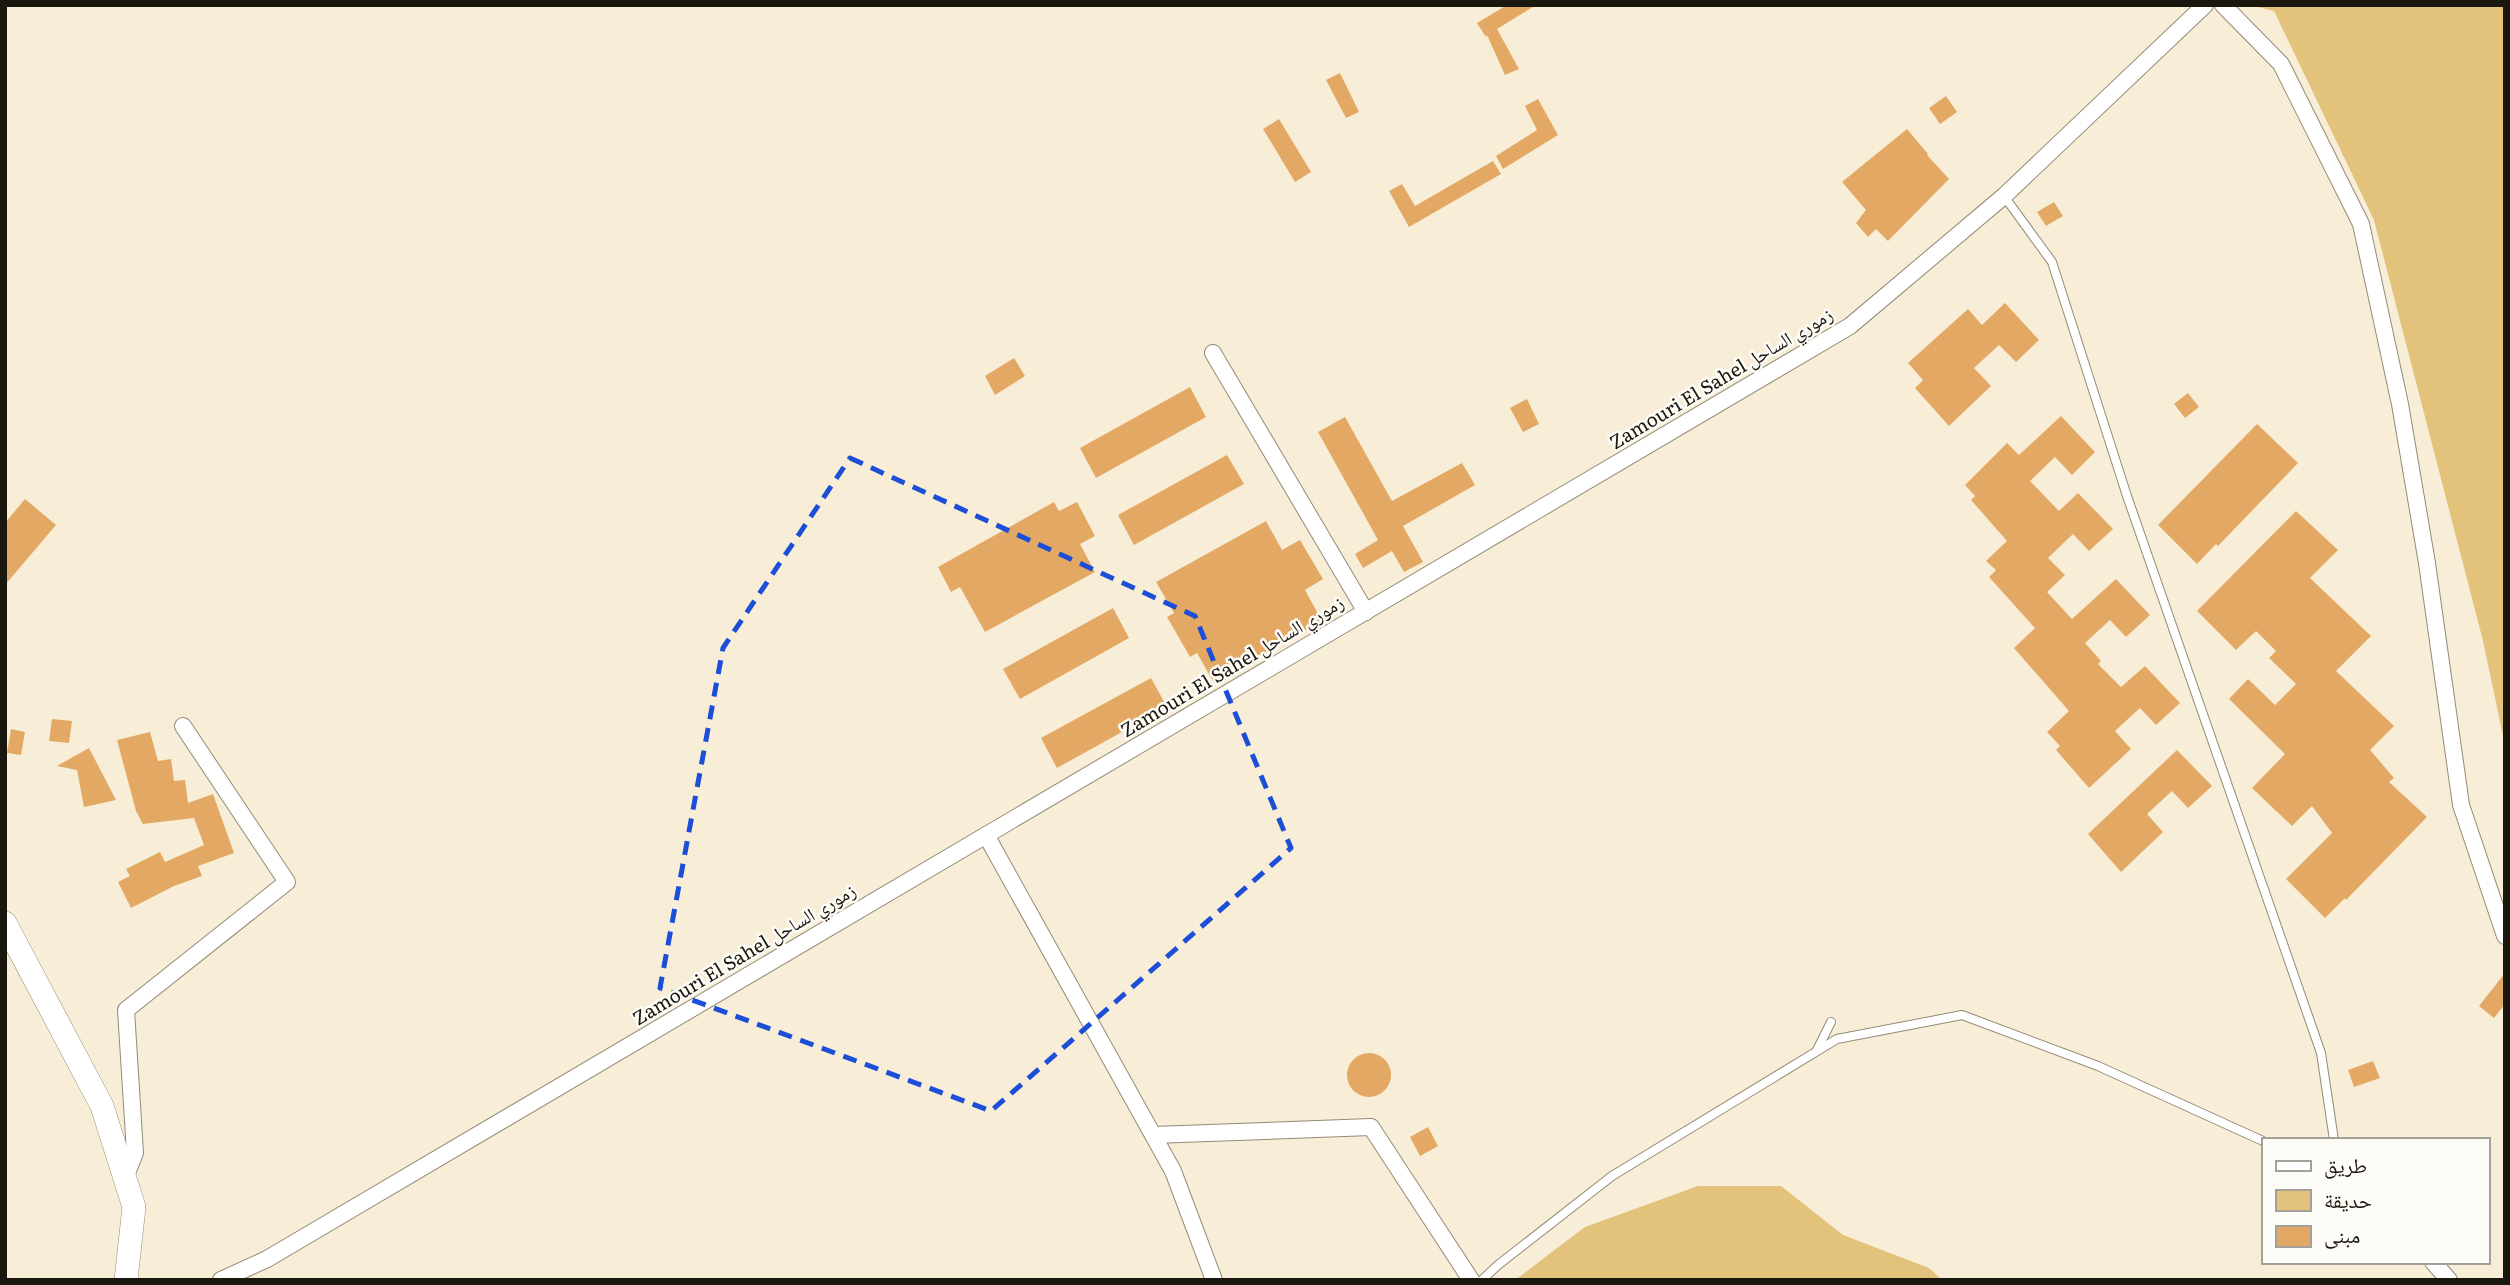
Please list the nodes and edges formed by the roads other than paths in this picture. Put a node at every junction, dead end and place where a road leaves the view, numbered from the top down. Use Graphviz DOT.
graph roads {
  1 [pos="2205,5"];
  2 [pos="2223,5"];
  3 [pos="2004,196"];
  4 [pos="1213,353"];
  5 [pos="1366,612"];
  6 [pos="183,726"];
  7 [pos="986,835"];
  8 [pos="5,923"];
  9 [pos="2505,936"];
  10 [pos="1831,1022"];
  11 [pos="1815,1052"];
  12 [pos="1153,1135"];
  13 [pos="2334,1138"];
  14 [pos="2262,1141"];
  15 [pos="125,1178"];
  16 [pos="2435,1264"];
  17 [pos="126,1280"];
  18 [pos="221,1280"];
  19 [pos="1214,1280"];
  20 [pos="1471,1280"];
  21 [pos="1482,1280"];
  22 [pos="2449,1280"];
  1 -- 3 [label="street, Zamouri El Sahel زموري الساحل"];
  2 -- 9 [label="street"];
  3 -- 5 [label="street, Zamouri El Sahel زموري الساحل"];
  3 -- 13 [label="lane"];
  4 -- 5 [label="street"];
  5 -- 7 [label="street, Zamouri El Sahel زموري الساحل"];
  6 -- 15 [label="street"];
  7 -- 12 [label="street"];
  7 -- 18 [label="street, Zamouri El Sahel زموري الساحل"];
  8 -- 15 [label="street"];
  10 -- 11 [label="lane"];
  11 -- 14 [label="lane"];
  11 -- 21 [label="lane"];
  12 -- 19 [label="street"];
  12 -- 20 [label="street"];
  15 -- 17 [label="street"];
  16 -- 22 [label="street"];
}
